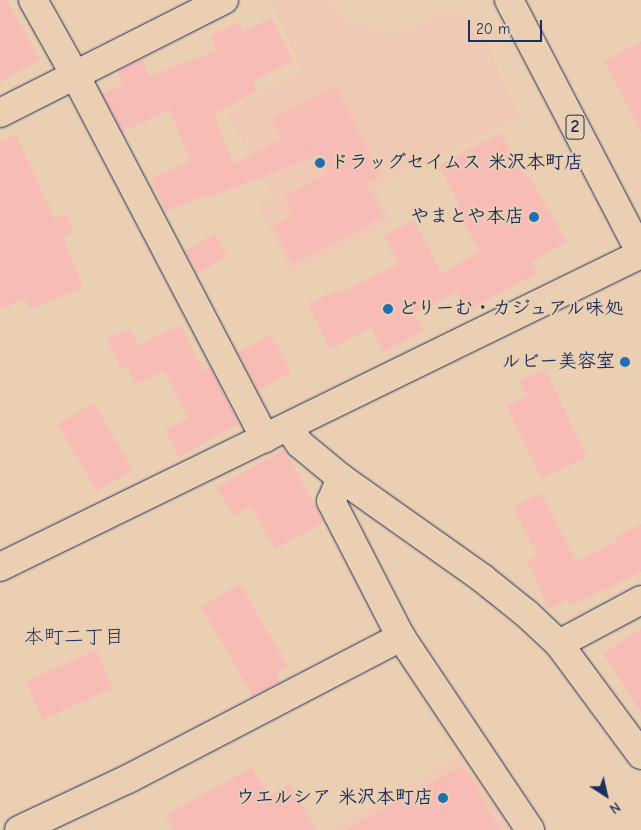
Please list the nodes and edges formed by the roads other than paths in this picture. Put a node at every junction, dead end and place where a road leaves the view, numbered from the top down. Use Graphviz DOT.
graph roads {
  1 [pos="33,0"];
  2 [pos="224,0"];
  3 [pos="509,0"];
  4 [pos="75,75"];
  5 [pos="0,113"];
  6 [pos="641,254"];
  7 [pos="277,433"];
  8 [pos="341,478"];
  9 [pos="0,567"];
  10 [pos="641,600"];
  11 [pos="401,637"];
  12 [pos="559,644"];
  13 [pos="641,755"];
  14 [pos="19,830"];
  15 [pos="530,830"];
  1 -- 4 [label="street"];
  2 -- 4 [label="street"];
  3 -- 6 [label="street, 2"];
  4 -- 5 [label="street"];
  4 -- 7 [label="street"];
  6 -- 7 [label="street"];
  7 -- 8 [label="street"];
  7 -- 9 [label="street"];
  8 -- 11 [label="street"];
  8 -- 12 [label="street"];
  10 -- 12 [label="street"];
  11 -- 14 [label="street"];
  11 -- 15 [label="street"];
  12 -- 13 [label="street"];
}
